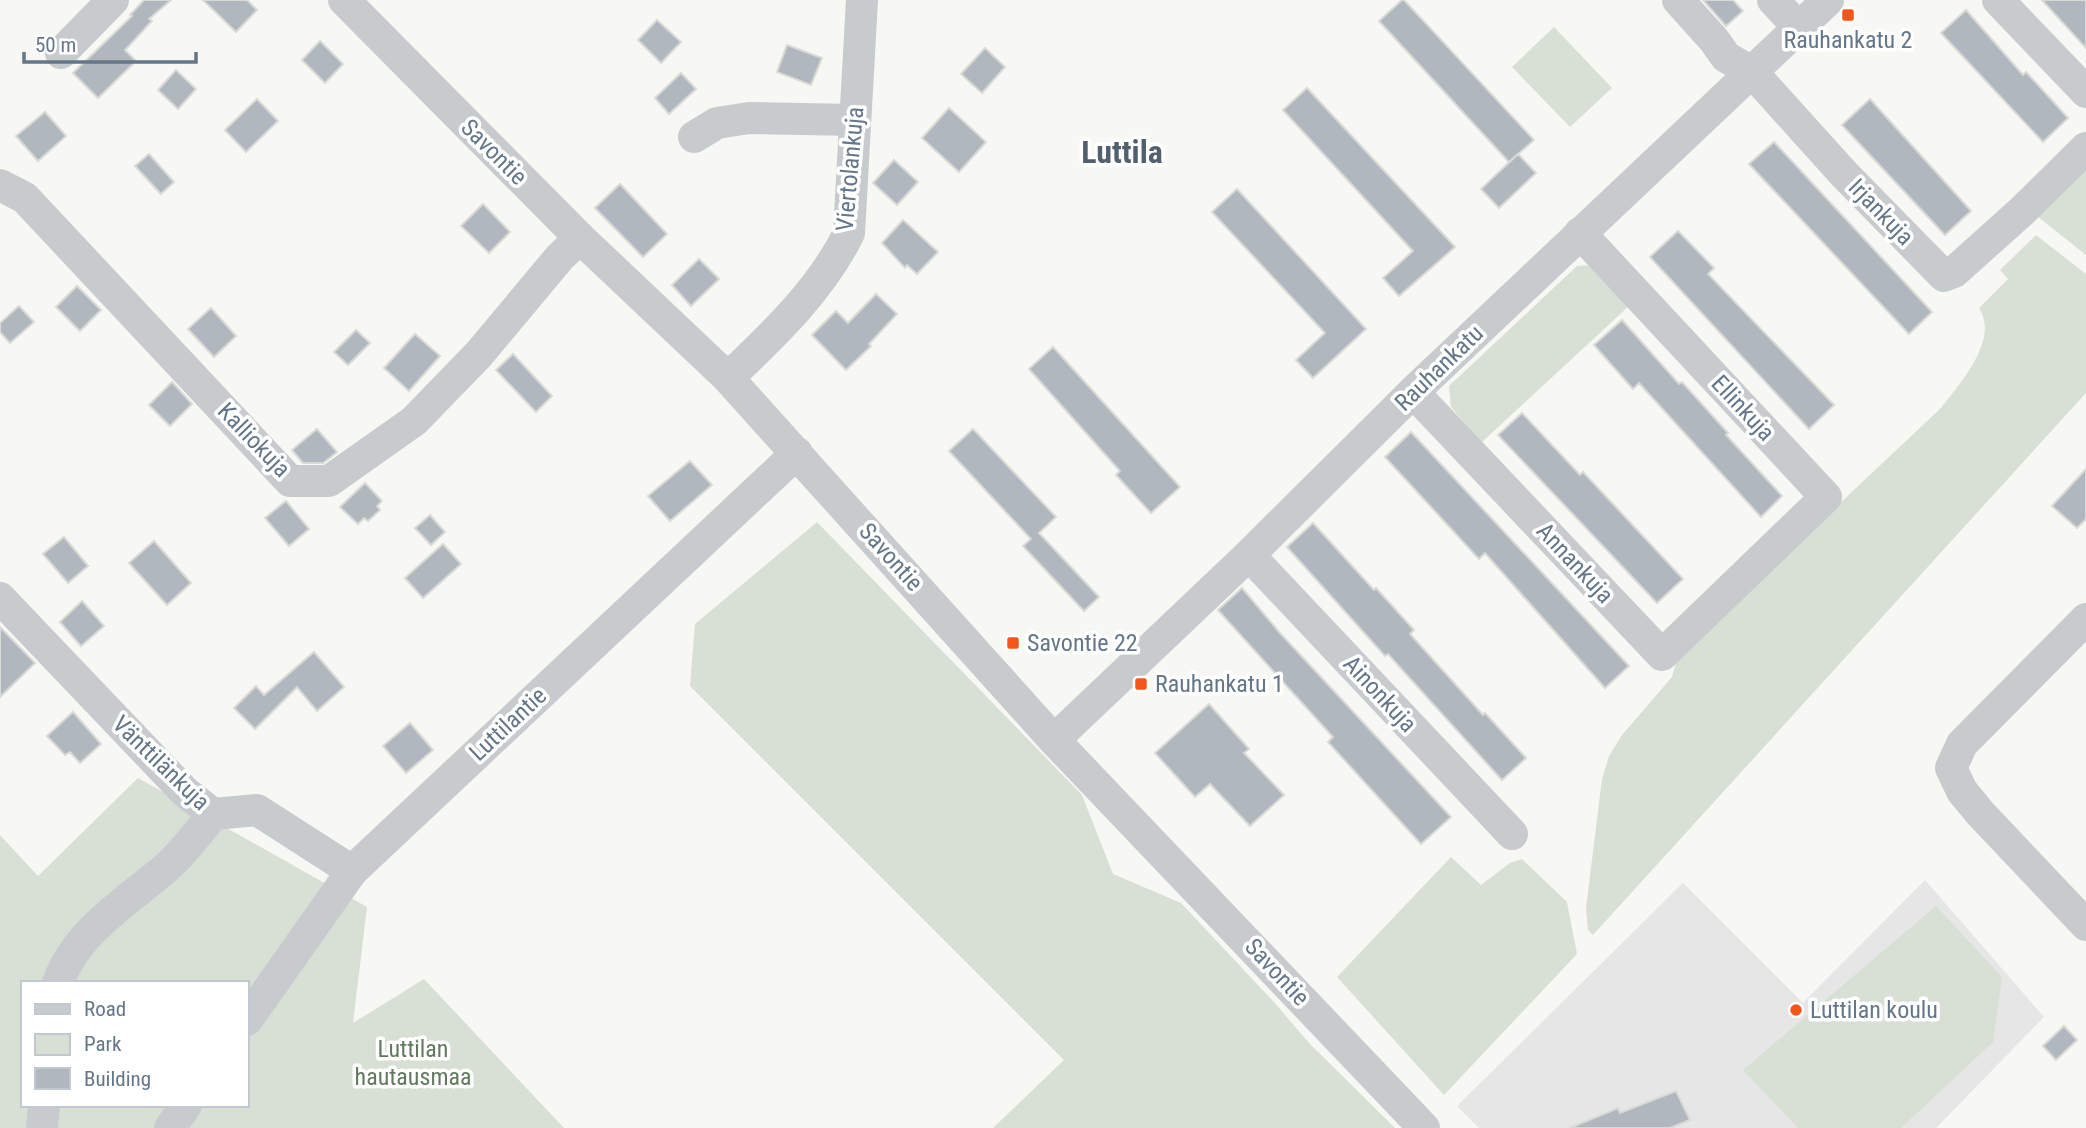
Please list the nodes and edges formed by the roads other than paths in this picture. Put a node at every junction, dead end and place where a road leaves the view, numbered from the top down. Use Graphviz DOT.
graph roads {
  1 [pos="344,0"];
  2 [pos="862,0"];
  3 [pos="1678,0"];
  4 [pos="1773,0"];
  5 [pos="1828,0"];
  6 [pos="1998,0"];
  7 [pos="108,2"];
  8 [pos="1799,27"];
  9 [pos="61,53"];
  10 [pos="1752,72"];
  11 [pos="2086,92"];
  12 [pos="855,120"];
  13 [pos="694,138"];
  14 [pos="2086,148"];
  15 [pos="0,185"];
  16 [pos="1580,233"];
  17 [pos="580,238"];
  18 [pos="728,378"];
  19 [pos="1413,392"];
  20 [pos="797,453"];
  21 [pos="1249,555"];
  22 [pos="1741,579"];
  23 [pos="0,598"];
  24 [pos="2086,619"];
  25 [pos="1054,740"];
  26 [pos="213,814"];
  27 [pos="1511,834"];
  28 [pos="352,871"];
  29 [pos="2086,925"];
  30 [pos="59,981"];
  31 [pos="248,1019"];
  32 [pos="44,1107"];
  33 [pos="185,1107"];
  34 [pos="42,1128"];
  35 [pos="170,1128"];
  36 [pos="1424,1128"];
  1 -- 17 [label="street, Savontie"];
  2 -- 12 [label="street, Viertolankuja"];
  3 -- 10 [label="street"];
  4 -- 8 [label="street"];
  5 -- 8 [label="street, Rauhankatu"];
  6 -- 11 [label="street"];
  7 -- 9 [label="street"];
  8 -- 10 [label="street, Rauhankatu"];
  10 -- 14 [label="street, Irjankuja"];
  10 -- 16 [label="street, Rauhankatu"];
  12 -- 13 [label="street"];
  12 -- 18 [label="street, Viertolankuja"];
  15 -- 17 [label="street, Kalliokuja"];
  16 -- 19 [label="street, Rauhankatu"];
  16 -- 22 [label="street, Ellinkuja"];
  17 -- 18 [label="street, Savontie"];
  18 -- 20 [label="street, Savontie"];
  19 -- 21 [label="street, Rauhankatu"];
  19 -- 22 [label="street, Annankuja"];
  20 -- 25 [label="street, Savontie"];
  20 -- 28 [label="street, Luttilantie"];
  21 -- 25 [label="street, Rauhankatu"];
  21 -- 27 [label="street, Ainonkuja"];
  23 -- 26 [label="street, Vänttilänkuja"];
  24 -- 29 [label="street"];
  25 -- 36 [label="street, Savontie"];
  26 -- 28 [label="street, Vänttilänkuja"];
  26 -- 30 [label="street"];
  28 -- 31 [label="street, Luttilantie"];
  32 -- 34 [label="street"];
  33 -- 35 [label="street"];
}
